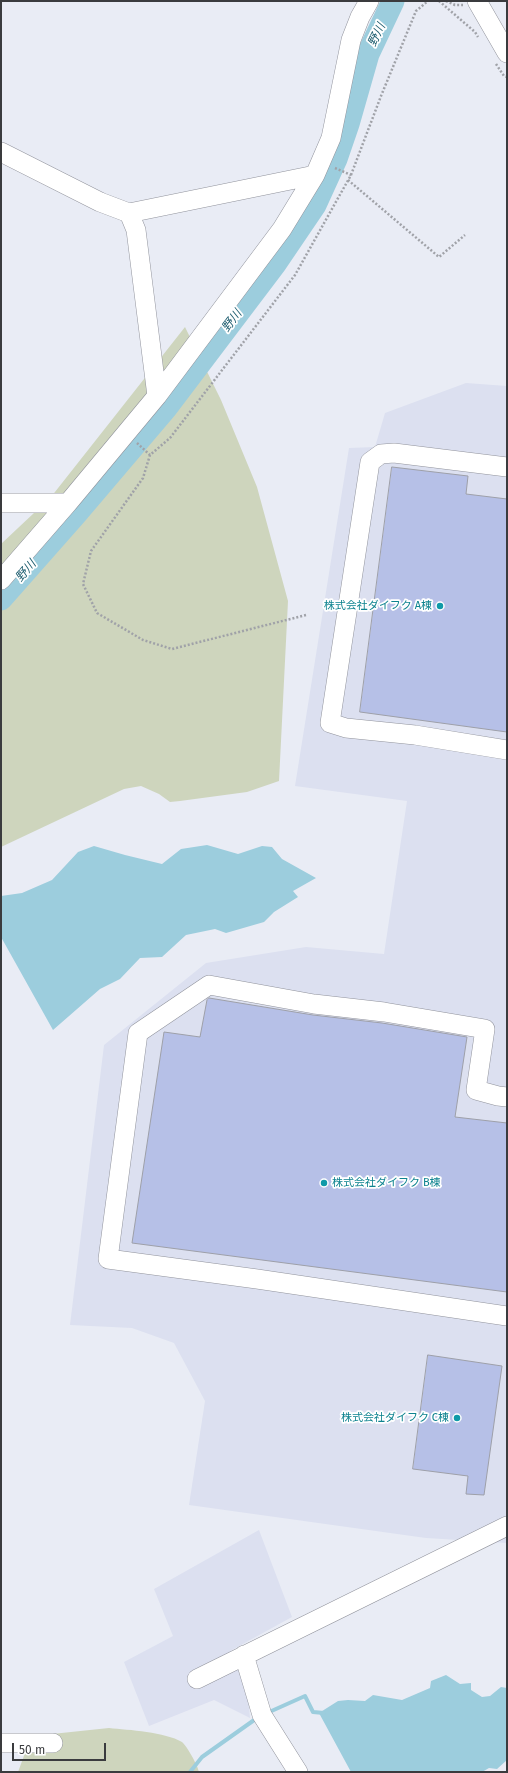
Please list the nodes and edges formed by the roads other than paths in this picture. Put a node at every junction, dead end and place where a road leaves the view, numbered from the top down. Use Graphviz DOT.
graph roads {
  1 [pos="369,1"];
  2 [pos="474,3"];
  3 [pos="501,58"];
  4 [pos="1,152"];
  5 [pos="315,175"];
  6 [pos="129,213"];
  7 [pos="157,396"];
  8 [pos="507,467"];
  9 [pos="1,503"];
  10 [pos="68,503"];
  11 [pos="1,580"];
  12 [pos="507,750"];
  13 [pos="507,1097"];
  14 [pos="507,1316"];
  15 [pos="507,1526"];
  16 [pos="244,1654"];
  17 [pos="197,1679"];
  18 [pos="1,1743"];
  19 [pos="53,1743"];
  20 [pos="298,1772"];
  1 -- 5 [label="street"];
  2 -- 3 [label="street"];
  4 -- 6 [label="street"];
  5 -- 6 [label="street"];
  5 -- 7 [label="street"];
  6 -- 7 [label="street"];
  7 -- 10 [label="street"];
  8 -- 12 [label="street"];
  9 -- 10 [label="street"];
  10 -- 11 [label="street"];
  13 -- 14 [label="street"];
  15 -- 16 [label="street"];
  16 -- 17 [label="street"];
  16 -- 20 [label="street"];
  18 -- 19 [label="street"];
}
